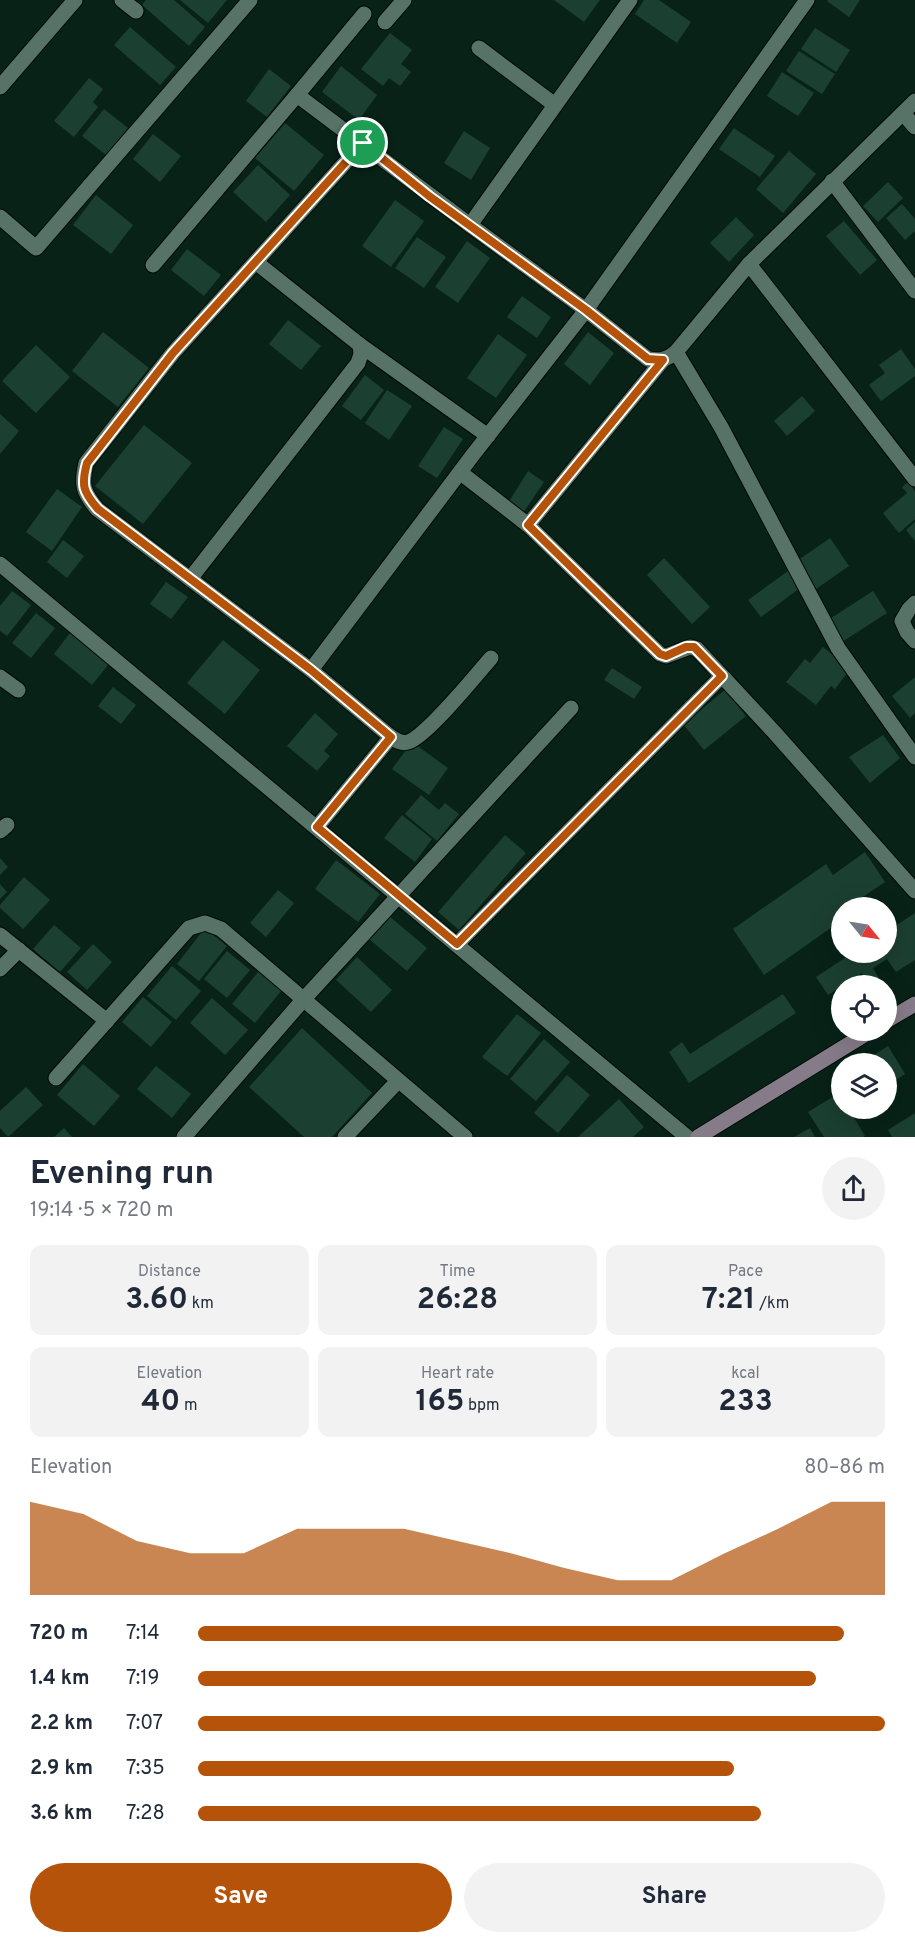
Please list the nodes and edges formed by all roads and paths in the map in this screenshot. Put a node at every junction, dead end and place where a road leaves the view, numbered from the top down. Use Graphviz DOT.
graph roads {
  1 [pos="75,0"];
  2 [pos="122,0"];
  3 [pos="250,0"];
  4 [pos="404,0"];
  5 [pos="630,0"];
  6 [pos="807,0"];
  7 [pos="136,11"];
  8 [pos="364,14"];
  9 [pos="385,22"];
  10 [pos="479,48"];
  11 [pos="0,87"];
  12 [pos="297,95"];
  13 [pos="915,101"];
  14 [pos="555,105"];
  15 [pos="903,112"];
  16 [pos="915,127"];
  17 [pos="363,143"];
  18 [pos="832,181"];
  19 [pos="0,217"];
  20 [pos="470,225"];
  21 [pos="256,263"];
  22 [pos="749,264"];
  23 [pos="153,265"];
  24 [pos="915,291"];
  25 [pos="586,310"];
  26 [pos="360,345"];
  27 [pos="670,356"];
  28 [pos="488,436"];
  29 [pos="461,473"];
  30 [pos="915,479"];
  31 [pos="528,525"];
  32 [pos="0,564"];
  33 [pos="190,579"];
  34 [pos="915,603"];
  35 [pos="915,641"];
  36 [pos="491,658"];
  37 [pos="311,670"];
  38 [pos="722,676"];
  39 [pos="0,677"];
  40 [pos="18,690"];
  41 [pos="571,708"];
  42 [pos="391,737"];
  43 [pos="915,757"];
  44 [pos="317,827"];
  45 [pos="915,891"];
  46 [pos="399,896"];
  47 [pos="0,935"];
  48 [pos="457,944"];
  49 [pos="19,950"];
  50 [pos="0,969"];
  51 [pos="303,999"];
  52 [pos="915,1004"];
  53 [pos="897,1015"];
  54 [pos="107,1021"];
  55 [pos="854,1041"];
  56 [pos="56,1078"];
  57 [pos="399,1081"];
  58 [pos="184,1137"];
  59 [pos="345,1137"];
  60 [pos="465,1137"];
  61 [pos="687,1137"];
  62 [pos="698,1137"];
  1 -- 11 [label="street"];
  2 -- 7 [label="street"];
  3 -- 19 [label="street"];
  4 -- 9 [label="street"];
  5 -- 14 [label="street"];
  6 -- 25 [label="street"];
  8 -- 12 [label="street"];
  10 -- 14 [label="street"];
  12 -- 17 [label="street"];
  12 -- 23 [label="street"];
  13 -- 15 [label="street"];
  14 -- 20 [label="street"];
  15 -- 16 [label="street"];
  15 -- 18 [label="street"];
  17 -- 20 [label="street"];
  17 -- 21 [label="street"];
  18 -- 22 [label="street"];
  18 -- 24 [label="street"];
  20 -- 25 [label="street"];
  21 -- 26 [label="street"];
  21 -- 33 [label="street"];
  22 -- 27 [label="street"];
  22 -- 30 [label="street"];
  25 -- 27 [label="street"];
  25 -- 28 [label="street"];
  26 -- 28 [label="street"];
  26 -- 33 [label="street"];
  27 -- 31 [label="street"];
  27 -- 43 [label="street"];
  28 -- 29 [label="street"];
  29 -- 31 [label="street"];
  29 -- 37 [label="street"];
  31 -- 38 [label="street"];
  32 -- 44 [label="street"];
  33 -- 37 [label="street"];
  34 -- 35 [label="street"];
  36 -- 42 [label="street"];
  37 -- 42 [label="street"];
  38 -- 45 [label="street"];
  38 -- 48 [label="street"];
  39 -- 40 [label="street"];
  41 -- 46 [label="street"];
  42 -- 44 [label="street"];
  44 -- 46 [label="street"];
  46 -- 48 [label="street"];
  46 -- 51 [label="street"];
  47 -- 49 [label="street"];
  48 -- 61 [label="street"];
  49 -- 50 [label="street"];
  49 -- 54 [label="street"];
  51 -- 54 [label="street"];
  51 -- 57 [label="street"];
  51 -- 58 [label="street"];
  52 -- 53 [label="main road"];
  54 -- 56 [label="street"];
  55 -- 62 [label="main road"];
  57 -- 59 [label="street"];
  57 -- 60 [label="street"];
}
